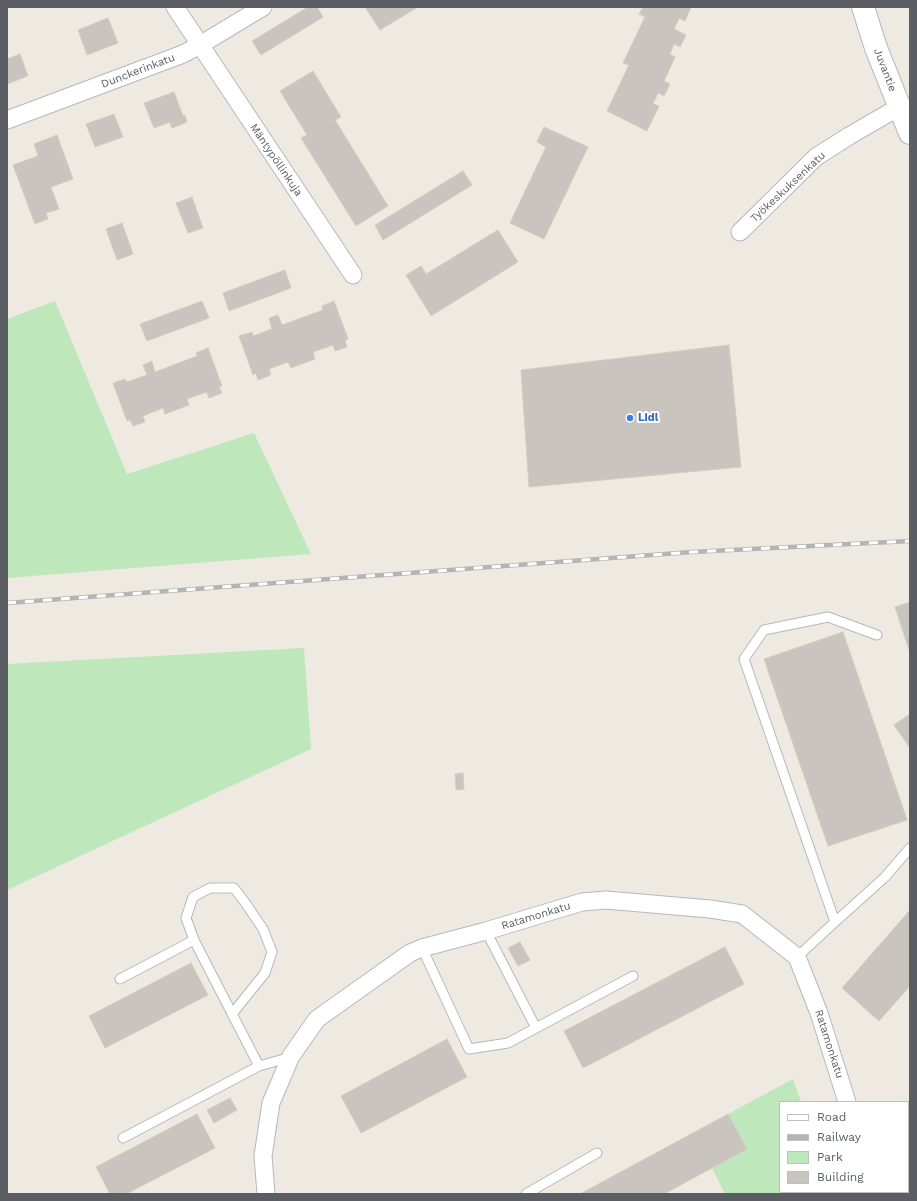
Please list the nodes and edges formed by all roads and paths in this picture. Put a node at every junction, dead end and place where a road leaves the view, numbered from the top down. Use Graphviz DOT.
graph roads {
  1 [pos="175,7"];
  2 [pos="263,7"];
  3 [pos="863,7"];
  4 [pos="200,45"];
  5 [pos="899,107"];
  6 [pos="7,120"];
  7 [pos="910,133"];
  8 [pos="740,232"];
  9 [pos="353,275"];
  10 [pos="877,635"];
  11 [pos="910,848"];
  12 [pos="835,922"];
  13 [pos="486,931"];
  14 [pos="194,940"];
  15 [pos="422,948"];
  16 [pos="797,957"];
  17 [pos="633,976"];
  18 [pos="120,979"];
  19 [pos="232,1014"];
  20 [pos="536,1028"];
  21 [pos="291,1056"];
  22 [pos="258,1066"];
  23 [pos="847,1101"];
  24 [pos="123,1138"];
  25 [pos="597,1153"];
  26 [pos="266,1194"];
  27 [pos="526,1194"];
  1 -- 4 [label="street, Mäntypöllinkuja"];
  2 -- 4 [label="street, Dunckerinkatu"];
  3 -- 5 [label="main road, Juvantie"];
  4 -- 6 [label="street, Dunckerinkatu"];
  4 -- 9 [label="street, Mäntypöllinkuja"];
  5 -- 7 [label="main road, Juvantie"];
  5 -- 8 [label="street, Työkeskuksenkatu"];
  10 -- 12 [label="lane"];
  11 -- 12 [label="lane"];
  12 -- 16 [label="lane"];
  13 -- 15 [label="street, Ratamonkatu"];
  13 -- 16 [label="street, Ratamonkatu"];
  13 -- 20 [label="lane"];
  14 -- 18 [label="lane"];
  14 -- 19 [label="lane"];
  14 -- 19 [label="lane"];
  15 -- 20 [label="lane"];
  15 -- 21 [label="street, Ratamonkatu"];
  16 -- 23 [label="street, Ratamonkatu"];
  17 -- 20 [label="lane"];
  19 -- 22 [label="lane"];
  21 -- 22 [label="lane"];
  21 -- 26 [label="street, Ratamonkatu"];
  22 -- 24 [label="lane"];
  25 -- 27 [label="lane"];
}
